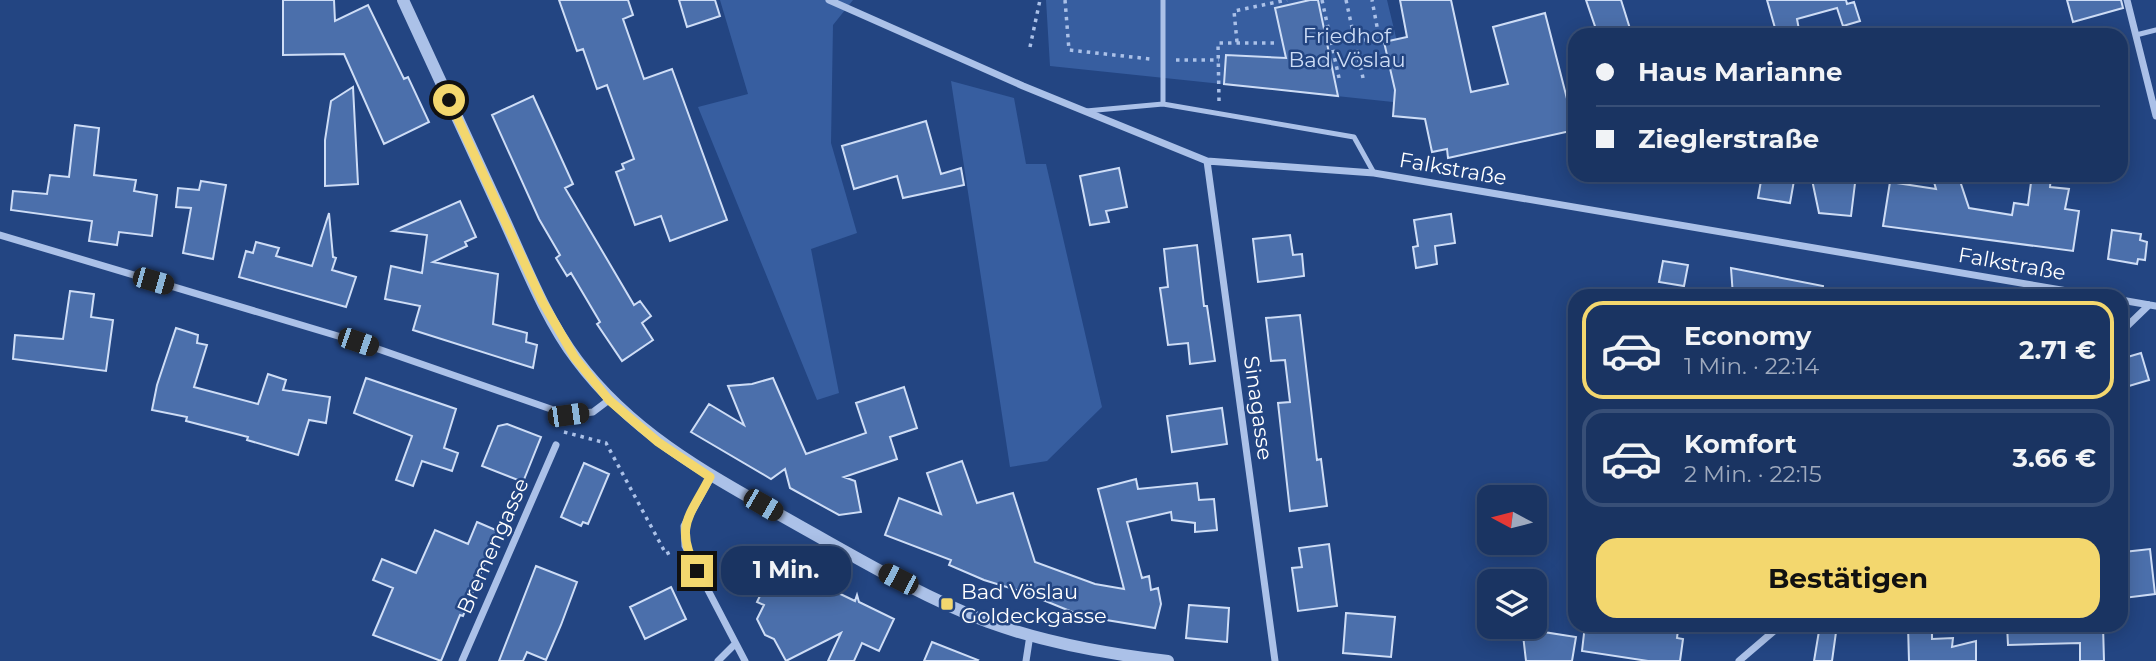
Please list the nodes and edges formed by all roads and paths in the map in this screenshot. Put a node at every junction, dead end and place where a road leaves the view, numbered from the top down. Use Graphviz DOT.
graph roads {
  1 [pos="403,0"];
  2 [pos="829,0"];
  3 [pos="1040,0"];
  4 [pos="1065,0"];
  5 [pos="1163,0"];
  6 [pos="1287,0"];
  7 [pos="1322,0"];
  8 [pos="1346,0"];
  9 [pos="1372,0"];
  10 [pos="2127,0"];
  11 [pos="2156,30"];
  12 [pos="2136,35"];
  13 [pos="1356,42"];
  14 [pos="1237,43"];
  15 [pos="1276,43"];
  16 [pos="1030,47"];
  17 [pos="1163,60"];
  18 [pos="1219,60"];
  19 [pos="1339,78"];
  20 [pos="1363,78"];
  21 [pos="1163,104"];
  22 [pos="1086,111"];
  23 [pos="1218,113"];
  24 [pos="2156,116"];
  25 [pos="1207,161"];
  26 [pos="1374,173"];
  27 [pos="0,235"];
  28 [pos="2056,289"];
  29 [pos="2128,301"];
  30 [pos="2153,305"];
  31 [pos="2128,326"];
  32 [pos="609,400"];
  33 [pos="562,432"];
  34 [pos="556,445"];
  35 [pos="710,477"];
  36 [pos="685,546"];
  37 [pos="1773,632"];
  38 [pos="1030,635"];
  39 [pos="734,645"];
  40 [pos="462,661"];
  41 [pos="718,661"];
  42 [pos="745,661"];
  43 [pos="1026,661"];
  44 [pos="1168,661"];
  45 [pos="1275,661"];
  46 [pos="1739,661"];
  1 -- 32 [label="street"];
  2 -- 22 [label="street, Falkstraße"];
  3 -- 16 [label="path"];
  4 -- 17 [label="path"];
  5 -- 17 [label="lane"];
  6 -- 14 [label="path"];
  7 -- 19 [label="path"];
  8 -- 13 [label="path"];
  9 -- 13 [label="path"];
  10 -- 12 [label="street"];
  11 -- 12 [label="lane"];
  12 -- 24 [label="street"];
  13 -- 20 [label="path"];
  14 -- 15 [label="path"];
  14 -- 18 [label="path"];
  17 -- 18 [label="path"];
  17 -- 21 [label="lane"];
  18 -- 23 [label="path"];
  21 -- 22 [label="lane"];
  21 -- 23 [label="lane"];
  22 -- 25 [label="street, Falkstraße"];
  23 -- 26 [label="lane"];
  25 -- 26 [label="street, Falkstraße"];
  25 -- 45 [label="street, Sinagasse"];
  26 -- 28 [label="street, Falkstraße"];
  27 -- 32 [label="street"];
  29 -- 30 [label="street"];
  30 -- 31 [label="street"];
  32 -- 35 [label="street"];
  33 -- 36 [label="path"];
  34 -- 40 [label="street, Bremengasse"];
  35 -- 36 [label="street"];
  35 -- 38 [label="street"];
  36 -- 39 [label="street"];
  37 -- 46 [label="street"];
  38 -- 43 [label="street"];
  38 -- 44 [label="street"];
  39 -- 41 [label="street"];
  39 -- 42 [label="street"];
}
